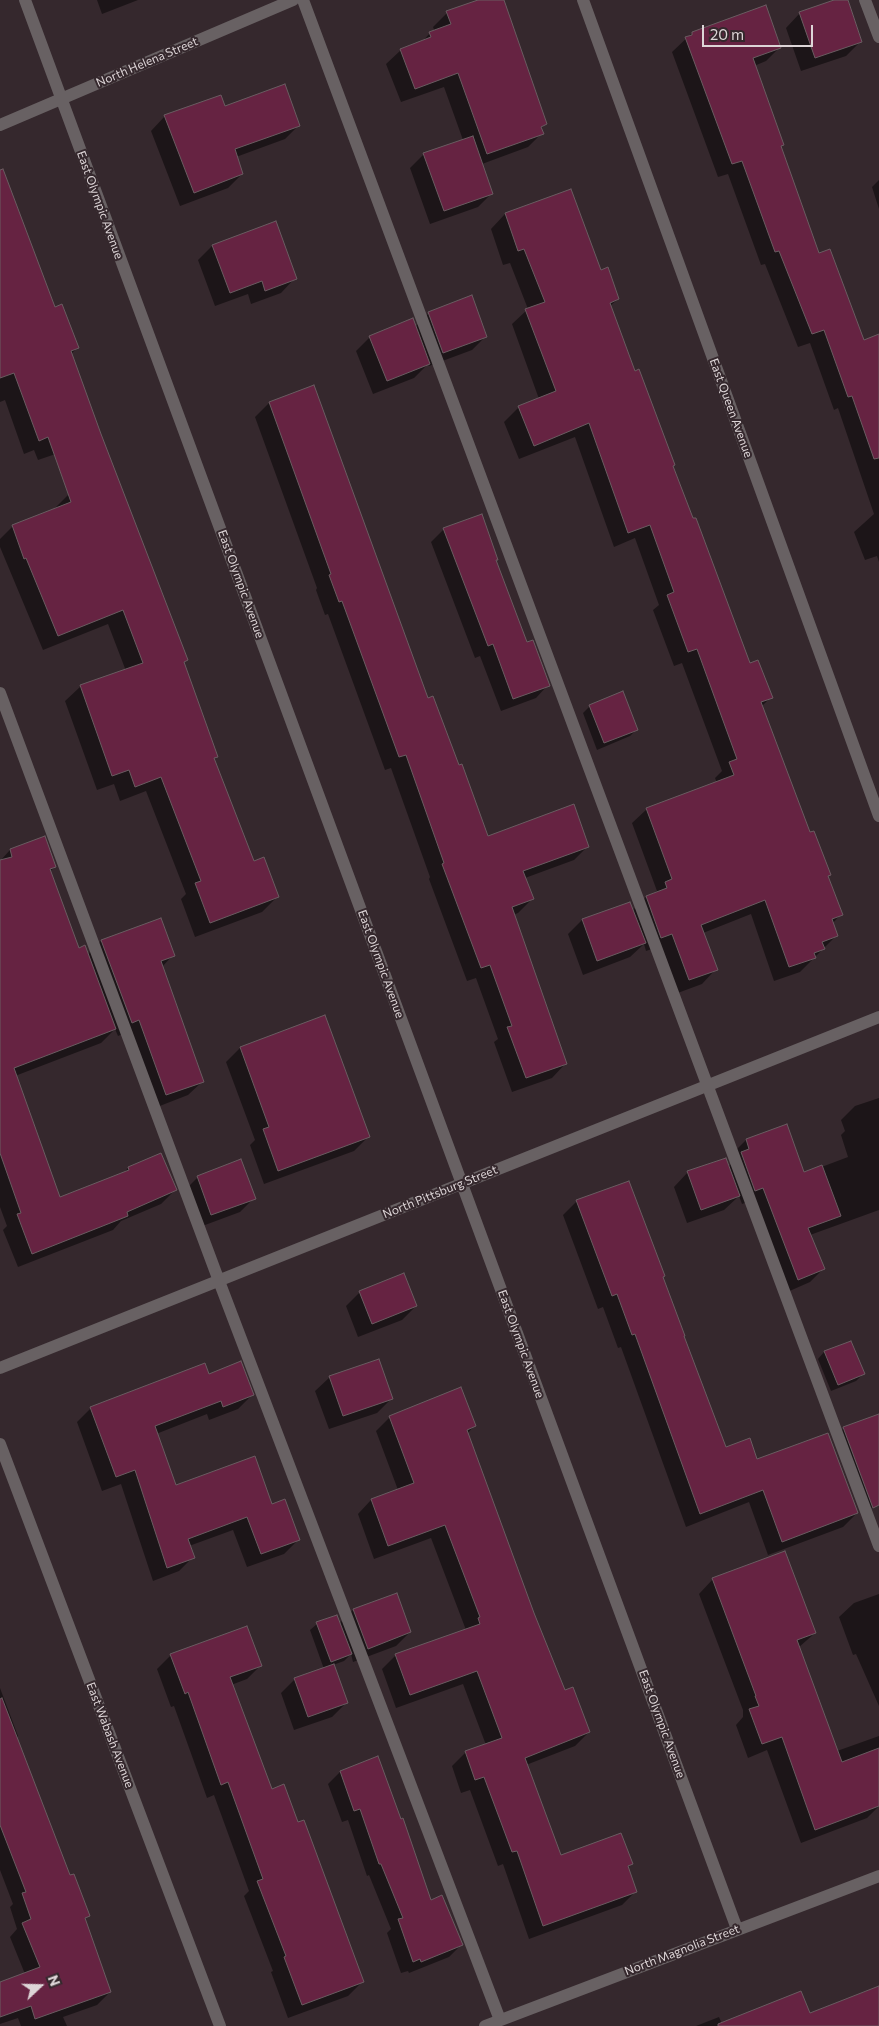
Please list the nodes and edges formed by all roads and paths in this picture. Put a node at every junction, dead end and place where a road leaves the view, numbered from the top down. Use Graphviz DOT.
graph roads {
  1 [pos="25,0"];
  2 [pos="293,0"];
  3 [pos="303,0"];
  4 [pos="583,0"];
  5 [pos="865,0"];
  6 [pos="879,37"];
  7 [pos="61,99"];
  8 [pos="0,125"];
  9 [pos="0,693"];
  10 [pos="879,816"];
  11 [pos="879,1016"];
  12 [pos="708,1085"];
  13 [pos="462,1183"];
  14 [pos="219,1281"];
  15 [pos="0,1368"];
  16 [pos="0,1444"];
  17 [pos="879,1546"];
  18 [pos="879,1876"];
  19 [pos="737,1929"];
  20 [pos="500,2020"];
  21 [pos="220,2026"];
  22 [pos="485,2026"];
  1 -- 7 [label="street, East Olympic Avenue"];
  2 -- 7 [label="street, North Helena Street"];
  3 -- 12 [label="street"];
  4 -- 10 [label="street, East Queen Avenue"];
  5 -- 6 [label="street"];
  7 -- 8 [label="street, North Helena Street"];
  7 -- 13 [label="street, East Olympic Avenue"];
  9 -- 14 [label="street"];
  11 -- 12 [label="street, North Pittsburg Street"];
  12 -- 13 [label="street, North Pittsburg Street"];
  12 -- 17 [label="street"];
  13 -- 14 [label="street, North Pittsburg Street"];
  13 -- 19 [label="street, East Olympic Avenue"];
  14 -- 15 [label="street, North Pittsburg Street"];
  14 -- 20 [label="street"];
  16 -- 21 [label="street, East Wabash Avenue"];
  18 -- 19 [label="street, North Magnolia Street"];
  19 -- 20 [label="street, North Magnolia Street"];
  20 -- 22 [label="street, North Magnolia Street"];
}
